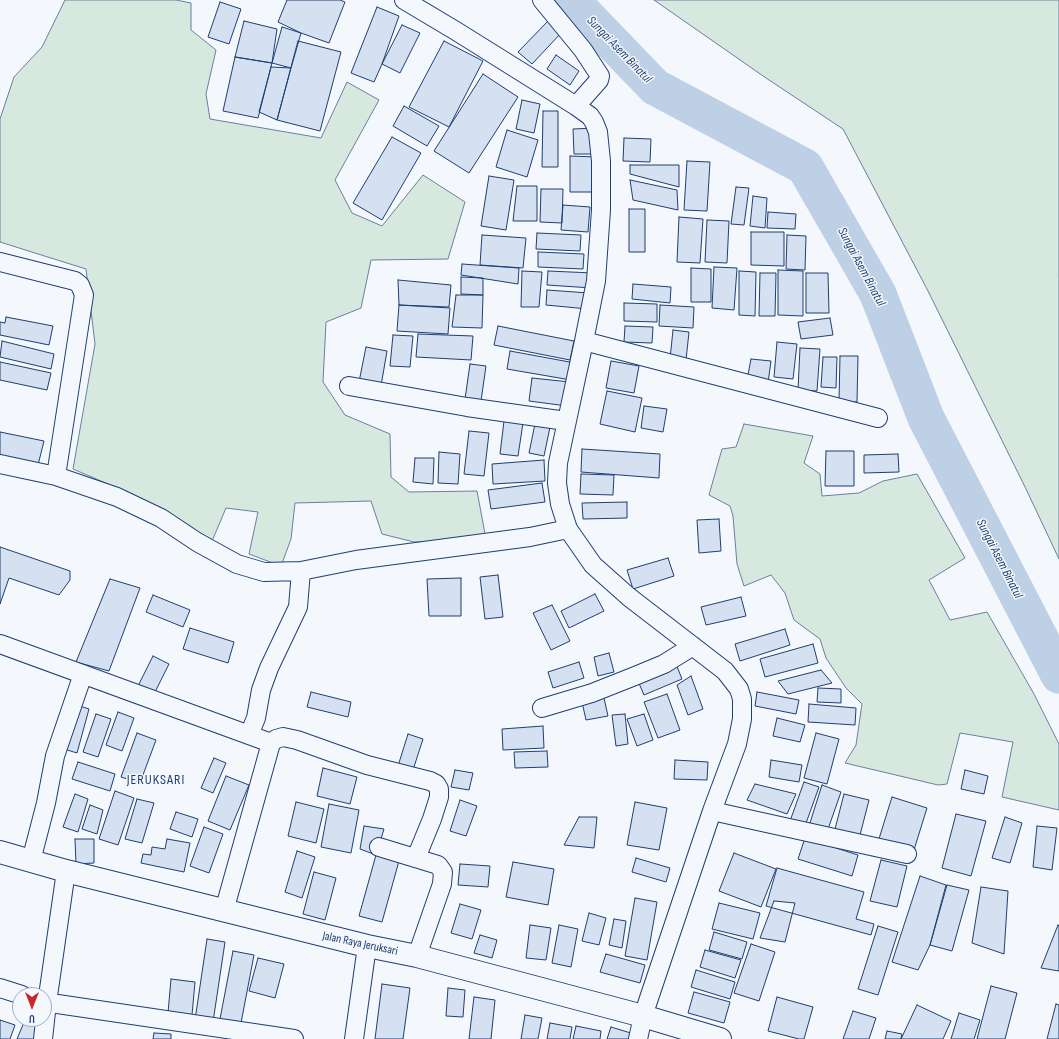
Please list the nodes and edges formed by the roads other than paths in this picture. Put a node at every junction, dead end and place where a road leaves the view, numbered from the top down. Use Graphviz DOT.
graph roads {
  1 [pos="404,0"];
  2 [pos="542,0"];
  3 [pos="576,106"];
  4 [pos="0,262"];
  5 [pos="584,341"];
  6 [pos="349,386"];
  7 [pos="878,418"];
  8 [pos="566,421"];
  9 [pos="0,464"];
  10 [pos="56,476"];
  11 [pos="568,529"];
  12 [pos="301,571"];
  13 [pos="0,644"];
  14 [pos="693,646"];
  15 [pos="83,674"];
  16 [pos="542,708"];
  17 [pos="249,735"];
  18 [pos="271,743"];
  19 [pos="712,811"];
  20 [pos="379,847"];
  21 [pos="0,852"];
  22 [pos="907,854"];
  23 [pos="416,858"];
  24 [pos="31,861"];
  25 [pos="66,871"];
  26 [pos="224,911"];
  27 [pos="367,946"];
  28 [pos="417,956"];
  29 [pos="47,987"];
  30 [pos="0,988"];
  31 [pos="12,992"];
  32 [pos="52,1003"];
  33 [pos="643,1016"];
  34 [pos="44,1027"];
  35 [pos="43,1039"];
  36 [pos="294,1039"];
  37 [pos="354,1039"];
  38 [pos="638,1039"];
  39 [pos="720,1039"];
  1 -- 3 [label="street"];
  2 -- 3 [label="street"];
  3 -- 5 [label="street"];
  4 -- 10 [label="street"];
  5 -- 7 [label="street"];
  5 -- 8 [label="street"];
  6 -- 8 [label="street"];
  8 -- 11 [label="street"];
  9 -- 10 [label="street"];
  10 -- 12 [label="street"];
  11 -- 12 [label="street"];
  11 -- 14 [label="street"];
  12 -- 17 [label="street"];
  13 -- 15 [label="street"];
  14 -- 16 [label="street"];
  14 -- 19 [label="street"];
  15 -- 17 [label="street"];
  15 -- 24 [label="street"];
  17 -- 18 [label="street"];
  18 -- 23 [label="street"];
  18 -- 26 [label="street"];
  19 -- 22 [label="street"];
  19 -- 33 [label="street"];
  20 -- 23 [label="street"];
  21 -- 24 [label="street, Jalan Raya Jeruksari"];
  23 -- 28 [label="street"];
  24 -- 25 [label="street, Jalan Raya Jeruksari"];
  25 -- 26 [label="street, Jalan Raya Jeruksari"];
  25 -- 29 [label="street"];
  26 -- 27 [label="street, Jalan Raya Jeruksari"];
  27 -- 28 [label="street, Jalan Raya Jeruksari"];
  27 -- 37 [label="street"];
  28 -- 33 [label="street, Jalan Raya Jeruksari"];
  30 -- 31 [label="street"];
  32 -- 36 [label="street"];
  33 -- 38 [label="street"];
  33 -- 39 [label="street, Jalan Raya Jeruksari"];
  34 -- 35 [label="street"];
}
